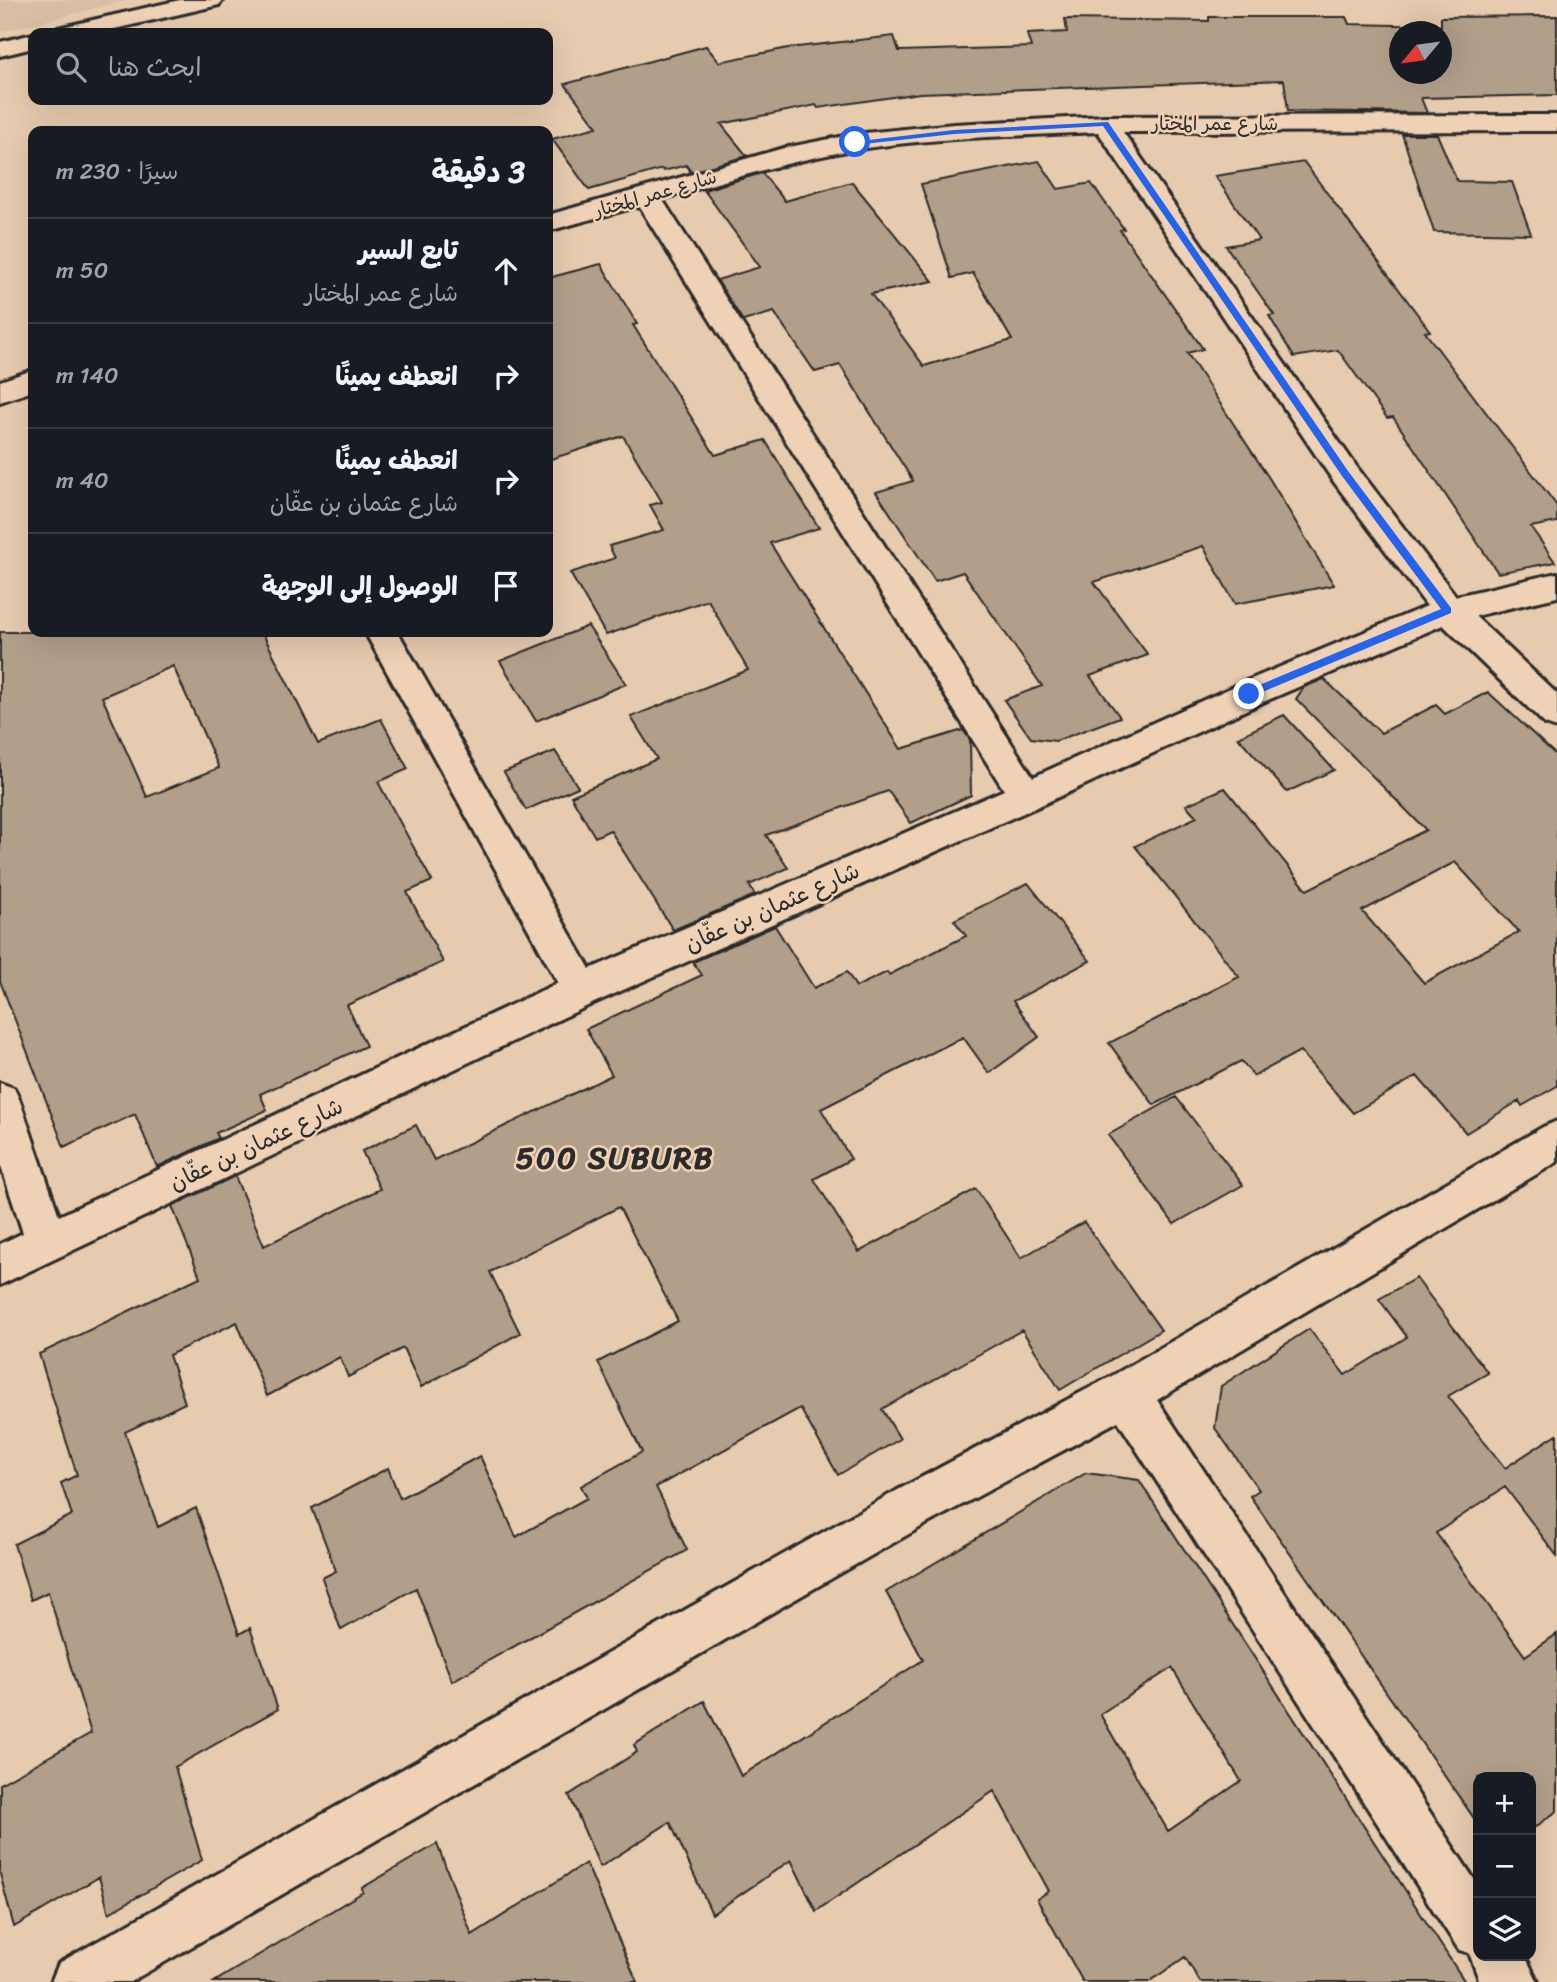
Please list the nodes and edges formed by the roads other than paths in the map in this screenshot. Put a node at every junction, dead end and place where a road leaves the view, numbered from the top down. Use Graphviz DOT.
graph roads {
  1 [pos="211,0"];
  2 [pos="89,28"];
  3 [pos="28,42"];
  4 [pos="0,49"];
  5 [pos="1557,123"];
  6 [pos="1105,124"];
  7 [pos="646,195"];
  8 [pos="553,222"];
  9 [pos="28,382"];
  10 [pos="0,392"];
  11 [pos="1557,585"];
  12 [pos="1448,610"];
  13 [pos="384,637"];
  14 [pos="1557,715"];
  15 [pos="1026,796"];
  16 [pos="582,990"];
  17 [pos="0,1101"];
  18 [pos="1557,1140"];
  19 [pos="47,1243"];
  20 [pos="0,1265"];
  21 [pos="1126,1394"];
  22 [pos="1473,1923"];
  23 [pos="1497,1961"];
  24 [pos="78,1982"];
  25 [pos="1511,1982"];
  1 -- 2 [label="street"];
  3 -- 4 [label="street"];
  5 -- 6 [label="street, شارع عمر المختار"];
  6 -- 7 [label="street, شارع عمر المختار"];
  6 -- 12 [label="street"];
  7 -- 8 [label="street, شارع عمر المختار"];
  7 -- 15 [label="street"];
  9 -- 10 [label="street"];
  11 -- 12 [label="street, شارع عثمان بن عفّان"];
  12 -- 14 [label="street"];
  12 -- 15 [label="street, شارع عثمان بن عفّان"];
  13 -- 16 [label="street"];
  15 -- 16 [label="street, شارع عثمان بن عفّان"];
  16 -- 19 [label="street, شارع عثمان بن عفّان"];
  17 -- 19 [label="street"];
  18 -- 21 [label="street"];
  19 -- 20 [label="street, شارع عثمان بن عفّان"];
  21 -- 22 [label="street"];
  21 -- 24 [label="street"];
  23 -- 25 [label="street"];
}
